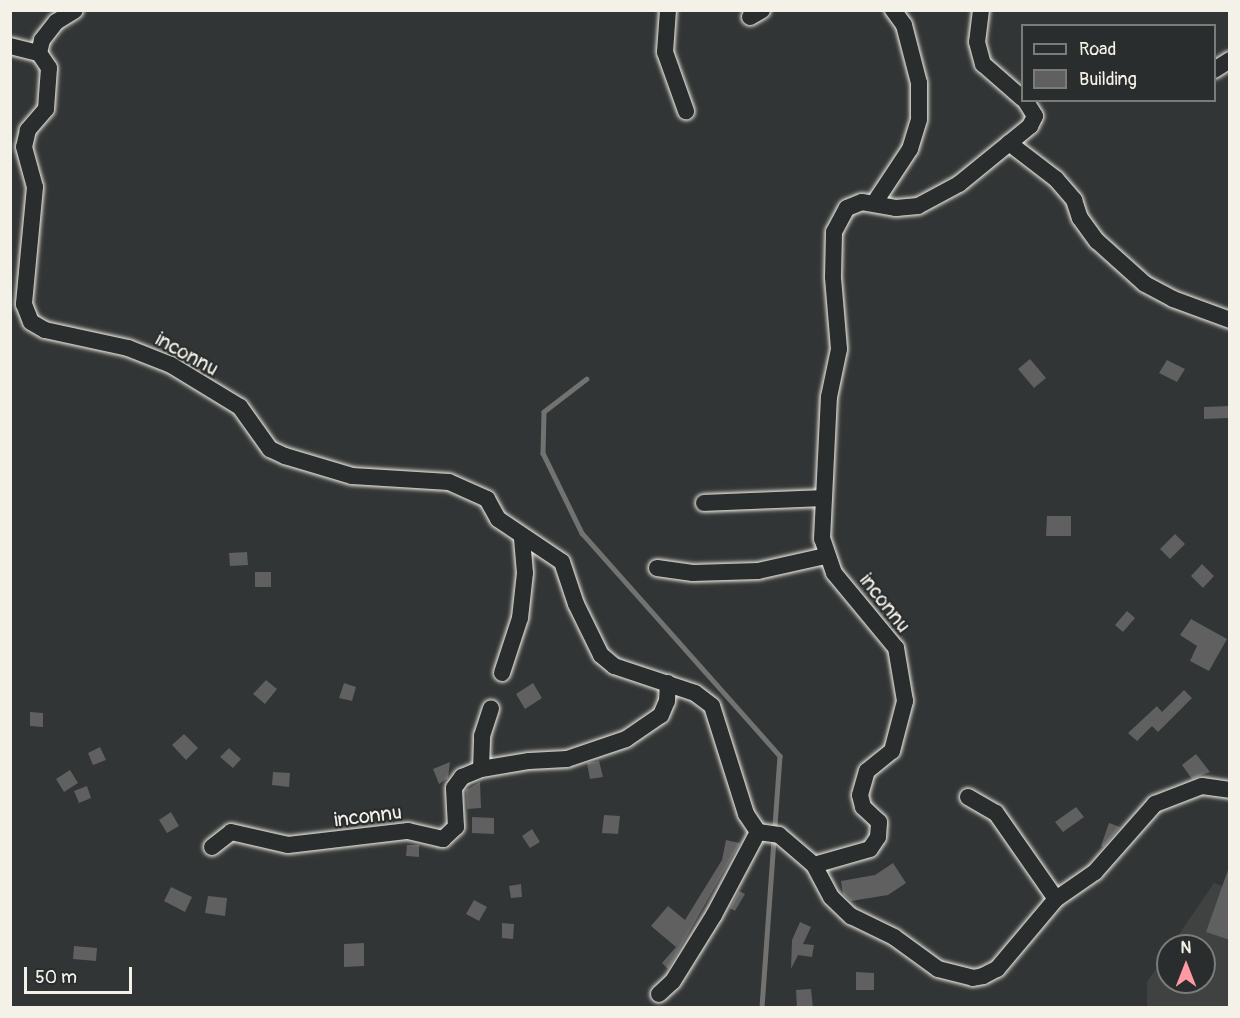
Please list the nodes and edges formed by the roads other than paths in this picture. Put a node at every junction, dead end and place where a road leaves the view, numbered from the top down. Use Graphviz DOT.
graph roads {
  1 [pos="75,10"];
  2 [pos="668,10"];
  3 [pos="892,10"];
  4 [pos="981,10"];
  5 [pos="10,46"];
  6 [pos="39,53"];
  7 [pos="1230,60"];
  8 [pos="1216,69"];
  9 [pos="1021,96"];
  10 [pos="1026,102"];
  11 [pos="687,111"];
  12 [pos="1009,143"];
  13 [pos="875,202"];
  14 [pos="1230,320"];
  15 [pos="823,498"];
  16 [pos="704,503"];
  17 [pos="522,537"];
  18 [pos="825,556"];
  19 [pos="657,568"];
  20 [pos="502,673"];
  21 [pos="668,683"];
  22 [pos="491,708"];
  23 [pos="481,770"];
  24 [pos="1230,790"];
  25 [pos="968,797"];
  26 [pos="760,832"];
  27 [pos="212,847"];
  28 [pos="814,865"];
  29 [pos="1056,899"];
  30 [pos="659,994"];
  1 -- 6 [label="street"];
  2 -- 11 [label="street"];
  3 -- 13 [label="street"];
  4 -- 9 [label="street"];
  5 -- 6 [label="street"];
  6 -- 17 [label="street, inconnu"];
  7 -- 8 [label="street"];
  10 -- 12 [label="street"];
  12 -- 13 [label="street"];
  12 -- 14 [label="street"];
  13 -- 15 [label="street"];
  15 -- 16 [label="street"];
  15 -- 18 [label="street"];
  17 -- 20 [label="street"];
  17 -- 21 [label="street, inconnu"];
  18 -- 19 [label="street"];
  18 -- 28 [label="street, inconnu"];
  21 -- 23 [label="street, inconnu"];
  21 -- 26 [label="street, inconnu"];
  22 -- 23 [label="street"];
  23 -- 27 [label="street, inconnu"];
  24 -- 29 [label="street"];
  25 -- 29 [label="street"];
  26 -- 28 [label="street"];
  26 -- 30 [label="street"];
  28 -- 29 [label="street"];
}
